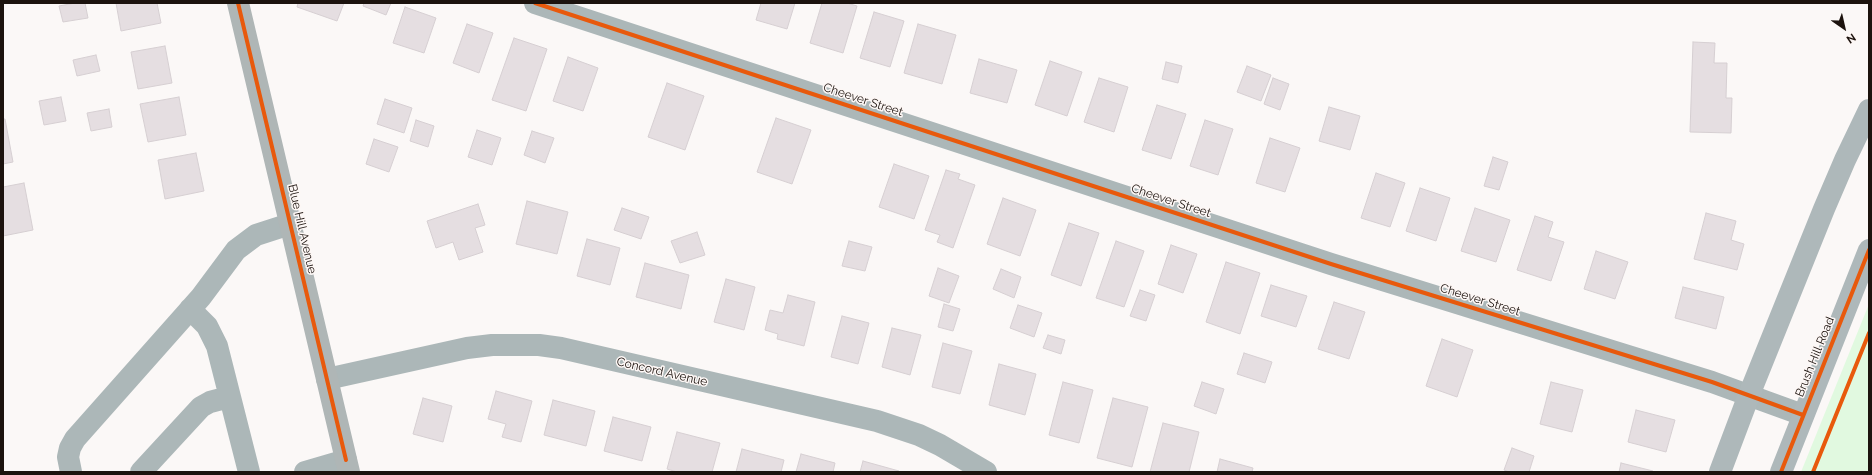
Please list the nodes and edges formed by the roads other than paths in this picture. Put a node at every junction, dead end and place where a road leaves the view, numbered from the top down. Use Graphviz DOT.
graph roads {
  1 [pos="238,3"];
  2 [pos="535,3"];
  3 [pos="1869,110"];
  4 [pos="290,224"];
  5 [pos="1869,250"];
  6 [pos="190,309"];
  7 [pos="327,378"];
  8 [pos="1749,395"];
  9 [pos="229,397"];
  10 [pos="1803,415"];
  11 [pos="347,466"];
  12 [pos="71,472"];
  13 [pos="141,472"];
  14 [pos="249,472"];
  15 [pos="305,472"];
  16 [pos="986,472"];
  17 [pos="1720,472"];
  18 [pos="1781,472"];
  1 -- 4 [label="highway, Blue Hill Avenue"];
  2 -- 8 [label="street, Cheever Street"];
  3 -- 8 [label="main road"];
  4 -- 6 [label="street"];
  4 -- 7 [label="highway, Blue Hill Avenue"];
  5 -- 10 [label="main road, Brush Hill Road"];
  6 -- 9 [label="street"];
  6 -- 12 [label="street"];
  7 -- 11 [label="highway, Blue Hill Avenue"];
  7 -- 16 [label="street, Concord Avenue"];
  8 -- 10 [label="street, Cheever Street"];
  8 -- 17 [label="main road"];
  9 -- 13 [label="street"];
  9 -- 14 [label="street"];
  10 -- 18 [label="main road, Brush Hill Road"];
  11 -- 15 [label="street"];
}
